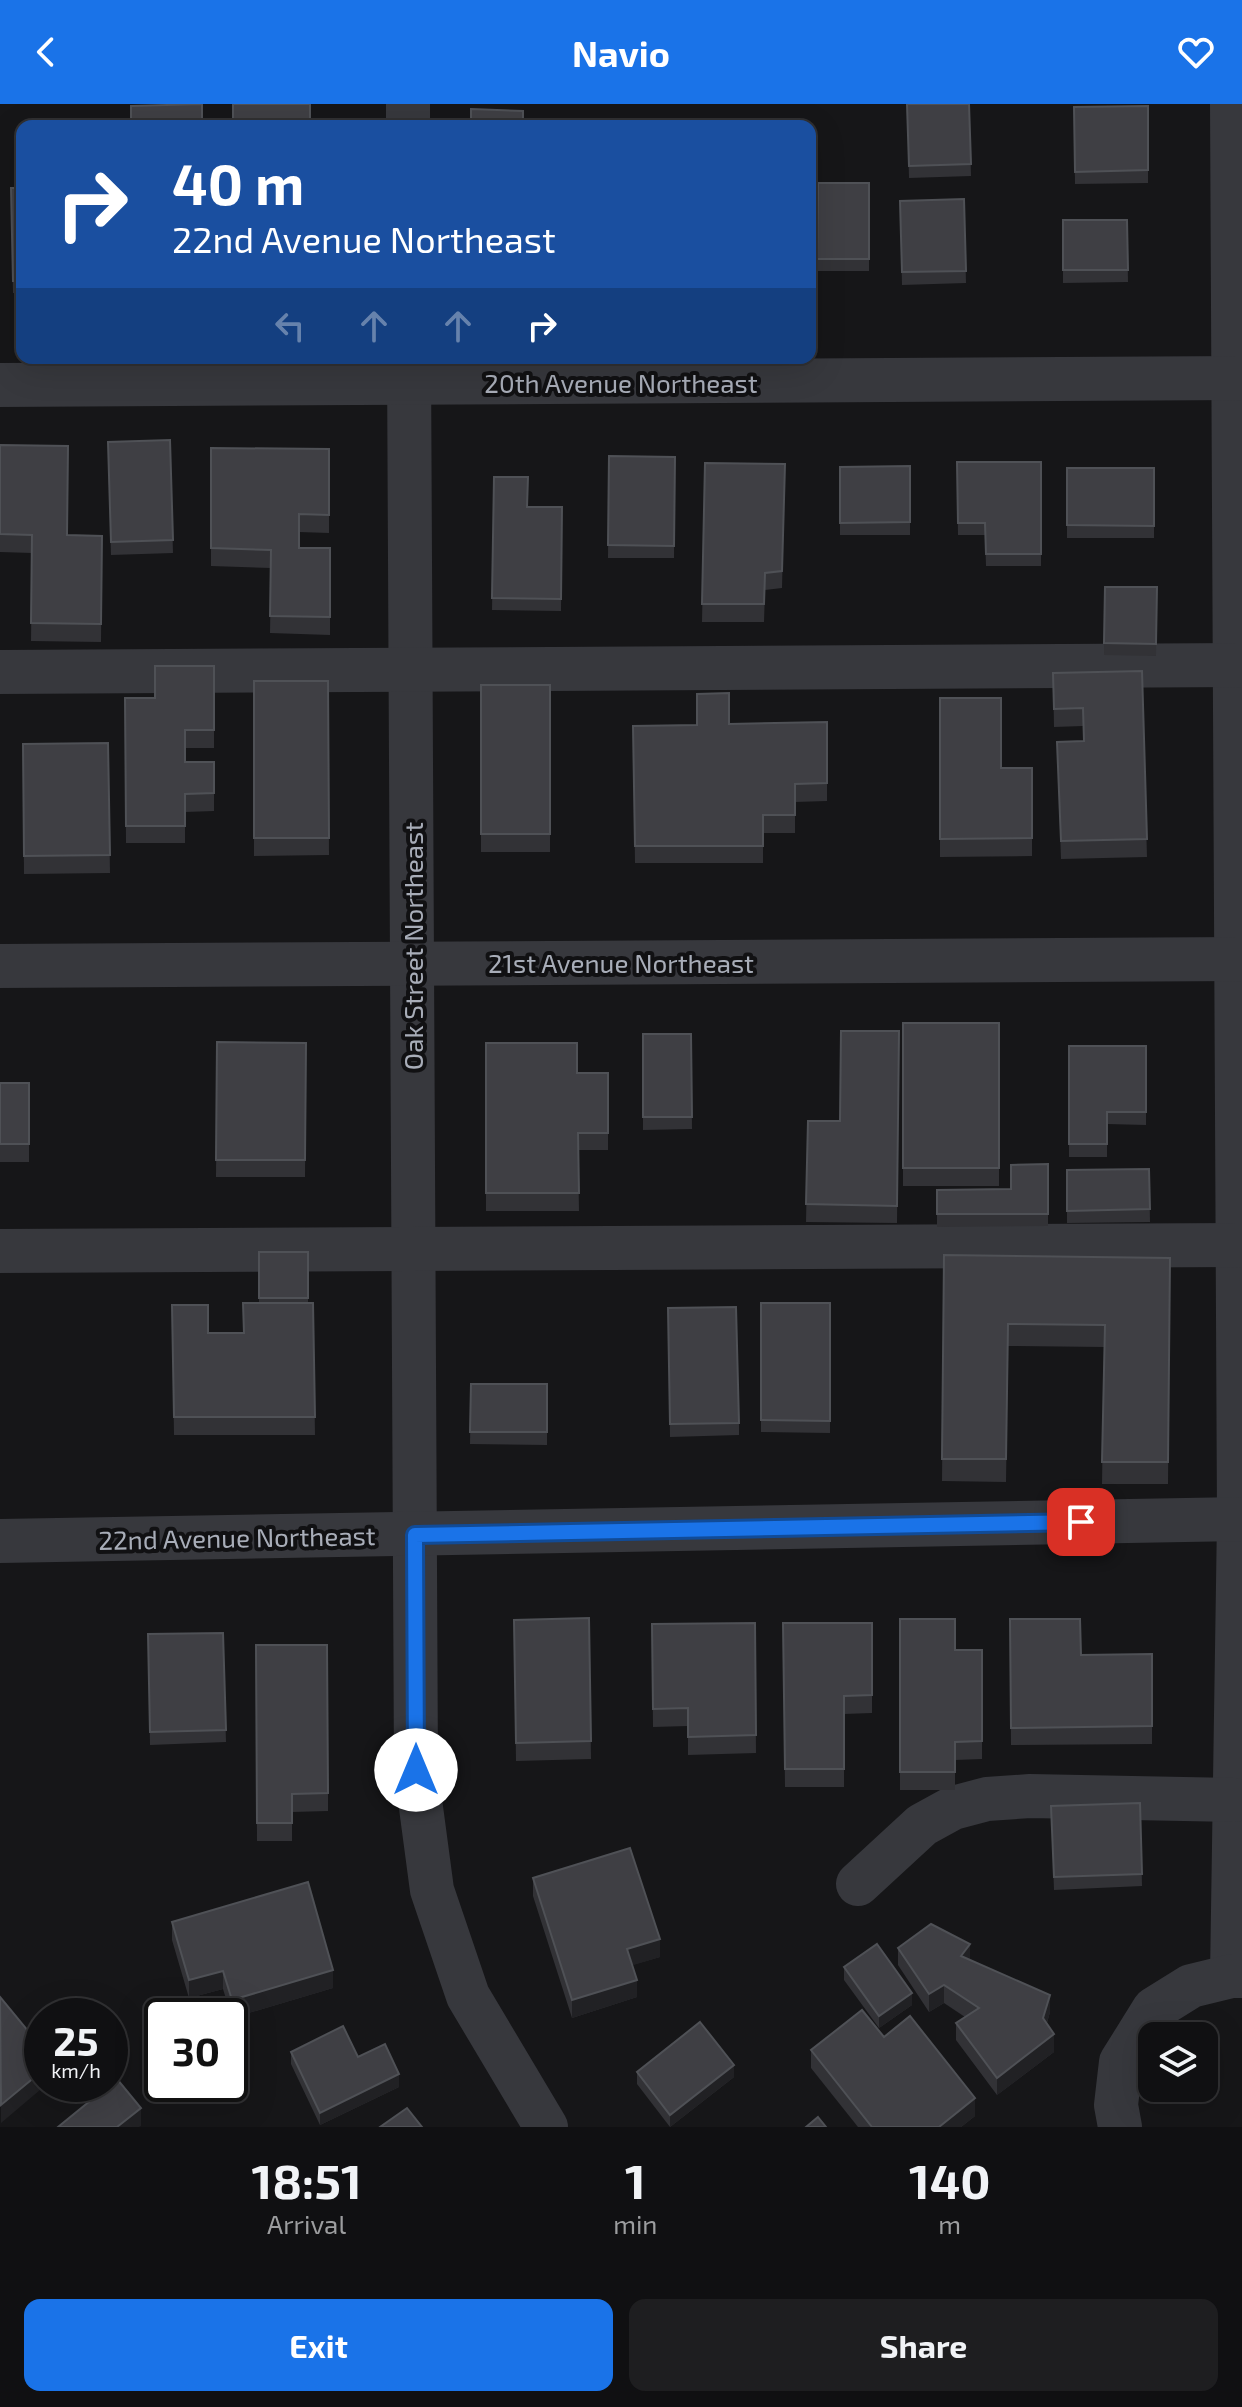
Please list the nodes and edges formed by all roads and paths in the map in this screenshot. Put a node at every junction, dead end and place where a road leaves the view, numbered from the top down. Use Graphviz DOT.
graph roads {
  1 [pos="1232,104"];
  2 [pos="409,371"];
  3 [pos="1238,378"];
  4 [pos="0,385"];
  5 [pos="1238,665"];
  6 [pos="411,670"];
  7 [pos="0,672"];
  8 [pos="1240,959"];
  9 [pos="412,963"];
  10 [pos="0,966"];
  11 [pos="1240,1245"];
  12 [pos="414,1249"];
  13 [pos="0,1251"];
  14 [pos="1241,1519"];
  15 [pos="415,1535"];
  16 [pos="0,1541"];
  17 [pos="1235,1800"];
  18 [pos="858,1884"];
  19 [pos="1237,1976"];
  20 [pos="546,2127"];
  21 [pos="1120,2127"];
  1 -- 3 [label="street"];
  2 -- 3 [label="street, 20th Avenue Northeast"];
  2 -- 4 [label="street, 20th Avenue Northeast"];
  2 -- 6 [label="street, Oak Street Northeast"];
  3 -- 5 [label="street"];
  5 -- 6 [label="street"];
  5 -- 8 [label="street"];
  6 -- 7 [label="street"];
  6 -- 9 [label="street, Oak Street Northeast"];
  8 -- 9 [label="street, 21st Avenue Northeast"];
  8 -- 11 [label="street"];
  9 -- 10 [label="street, 21st Avenue Northeast"];
  9 -- 12 [label="street, Oak Street Northeast"];
  11 -- 12 [label="street"];
  11 -- 14 [label="street"];
  12 -- 13 [label="street"];
  12 -- 15 [label="street, Oak Street Northeast"];
  14 -- 15 [label="street, 22nd Avenue Northeast"];
  14 -- 17 [label="street"];
  15 -- 16 [label="street, 22nd Avenue Northeast"];
  15 -- 20 [label="street, Oak Street Northeast"];
  17 -- 18 [label="street"];
  17 -- 19 [label="street"];
  19 -- 21 [label="street"];
}
